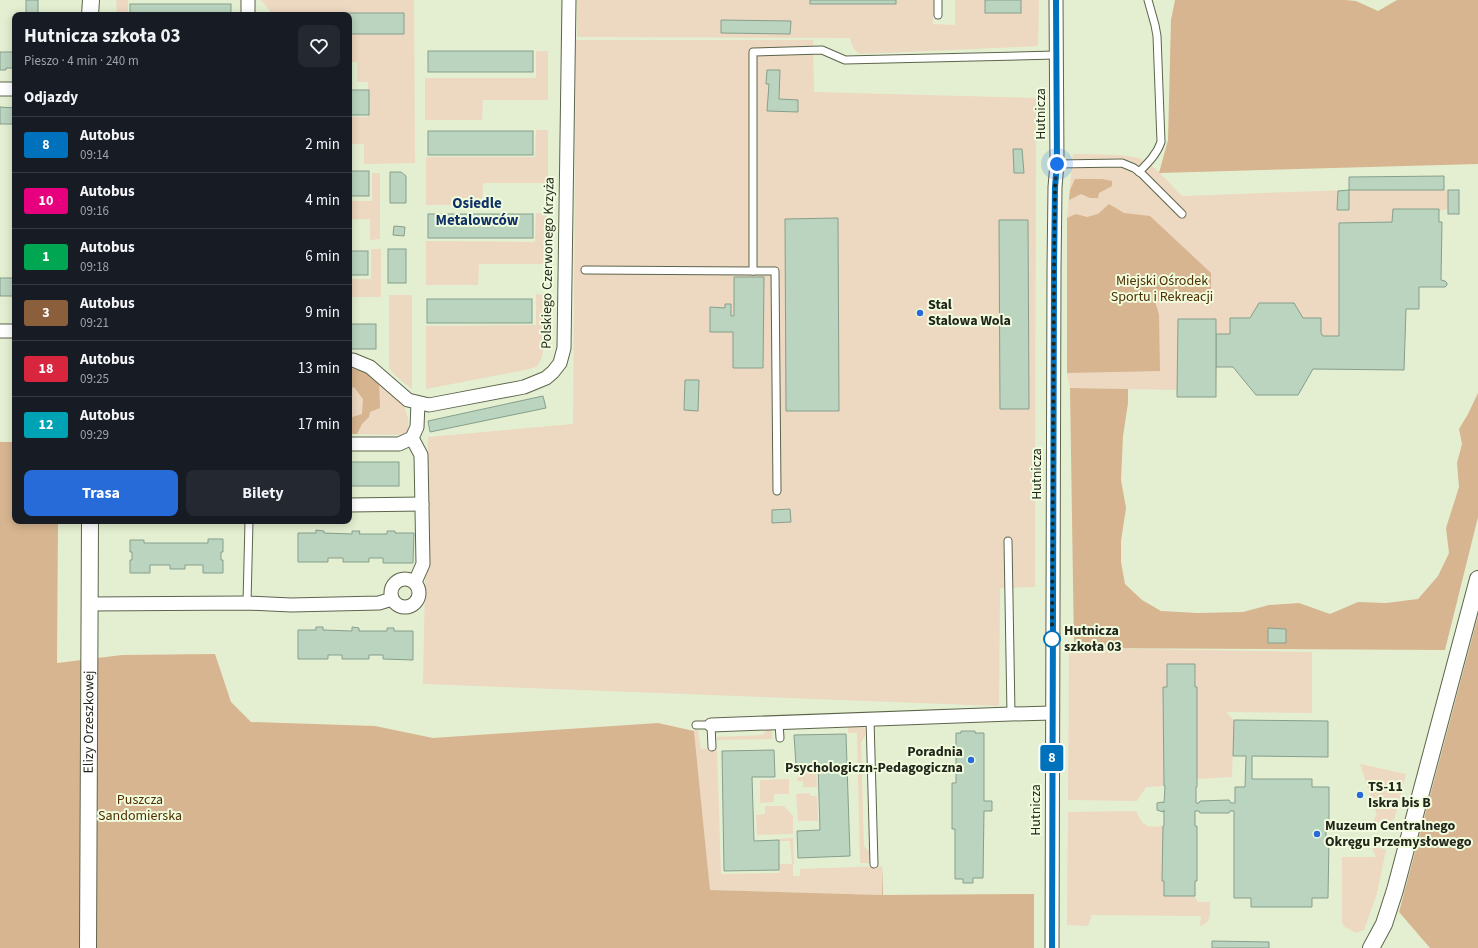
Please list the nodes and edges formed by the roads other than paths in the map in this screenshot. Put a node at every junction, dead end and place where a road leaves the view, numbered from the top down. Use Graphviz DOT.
graph roads {
  1 [pos="91,0"];
  2 [pos="248,0"];
  3 [pos="569,0"];
  4 [pos="938,0"];
  5 [pos="1056,0"];
  6 [pos="1148,0"];
  7 [pos="90,12"];
  8 [pos="248,12"];
  9 [pos="938,15"];
  10 [pos="1056,55"];
  11 [pos="0,89"];
  12 [pos="12,89"];
  13 [pos="1057,164"];
  14 [pos="1139,172"];
  15 [pos="1182,214"];
  16 [pos="585,270"];
  17 [pos="753,271"];
  18 [pos="0,331"];
  19 [pos="12,331"];
  20 [pos="352,360"];
  21 [pos="418,403"];
  22 [pos="412,438"];
  23 [pos="352,444"];
  24 [pos="777,490"];
  25 [pos="422,504"];
  26 [pos="352,505"];
  27 [pos="90,524"];
  28 [pos="249,524"];
  29 [pos="1008,541"];
  30 [pos="1478,579"];
  31 [pos="415,582"];
  32 [pos="392,599"];
  33 [pos="247,603"];
  34 [pos="89,604"];
  35 [pos="1052,713"];
  36 [pos="1010,714"];
  37 [pos="870,719"];
  38 [pos="779,723"];
  39 [pos="696,725"];
  40 [pos="711,725"];
  41 [pos="780,738"];
  42 [pos="712,747"];
  43 [pos="874,864"];
  44 [pos="88,948"];
  45 [pos="1052,948"];
  46 [pos="1371,948"];
  1 -- 7 [label="street"];
  2 -- 8 [label="street"];
  3 -- 21 [label="street, Polskiego Czerwonego Krzyża"];
  4 -- 9 [label="lane"];
  5 -- 10 [label="street, Hutnicza"];
  6 -- 14 [label="lane"];
  10 -- 13 [label="street, Hutnicza"];
  10 -- 17 [label="lane"];
  11 -- 12 [label="street"];
  13 -- 14 [label="lane"];
  13 -- 35 [label="street, Hutnicza"];
  14 -- 15 [label="lane"];
  16 -- 17 [label="lane"];
  17 -- 24 [label="lane"];
  18 -- 19 [label="street"];
  20 -- 21 [label="street, Polskiego Czerwonego Krzyża"];
  21 -- 22 [label="street"];
  22 -- 23 [label="street"];
  22 -- 25 [label="street"];
  25 -- 26 [label="street"];
  25 -- 31 [label="street"];
  27 -- 34 [label="street, Elizy Orzeszkowej"];
  28 -- 33 [label="lane"];
  29 -- 36 [label="lane"];
  30 -- 46 [label="street"];
  31 -- 32 [label="street"];
  31 -- 32 [label="street"];
  32 -- 33 [label="street"];
  33 -- 34 [label="street"];
  34 -- 44 [label="street, Elizy Orzeszkowej"];
  35 -- 36 [label="street"];
  35 -- 45 [label="street, Hutnicza"];
  36 -- 37 [label="street"];
  37 -- 38 [label="street"];
  37 -- 43 [label="lane"];
  38 -- 40 [label="street"];
  38 -- 41 [label="lane"];
  39 -- 40 [label="lane"];
  40 -- 42 [label="lane"];
}
